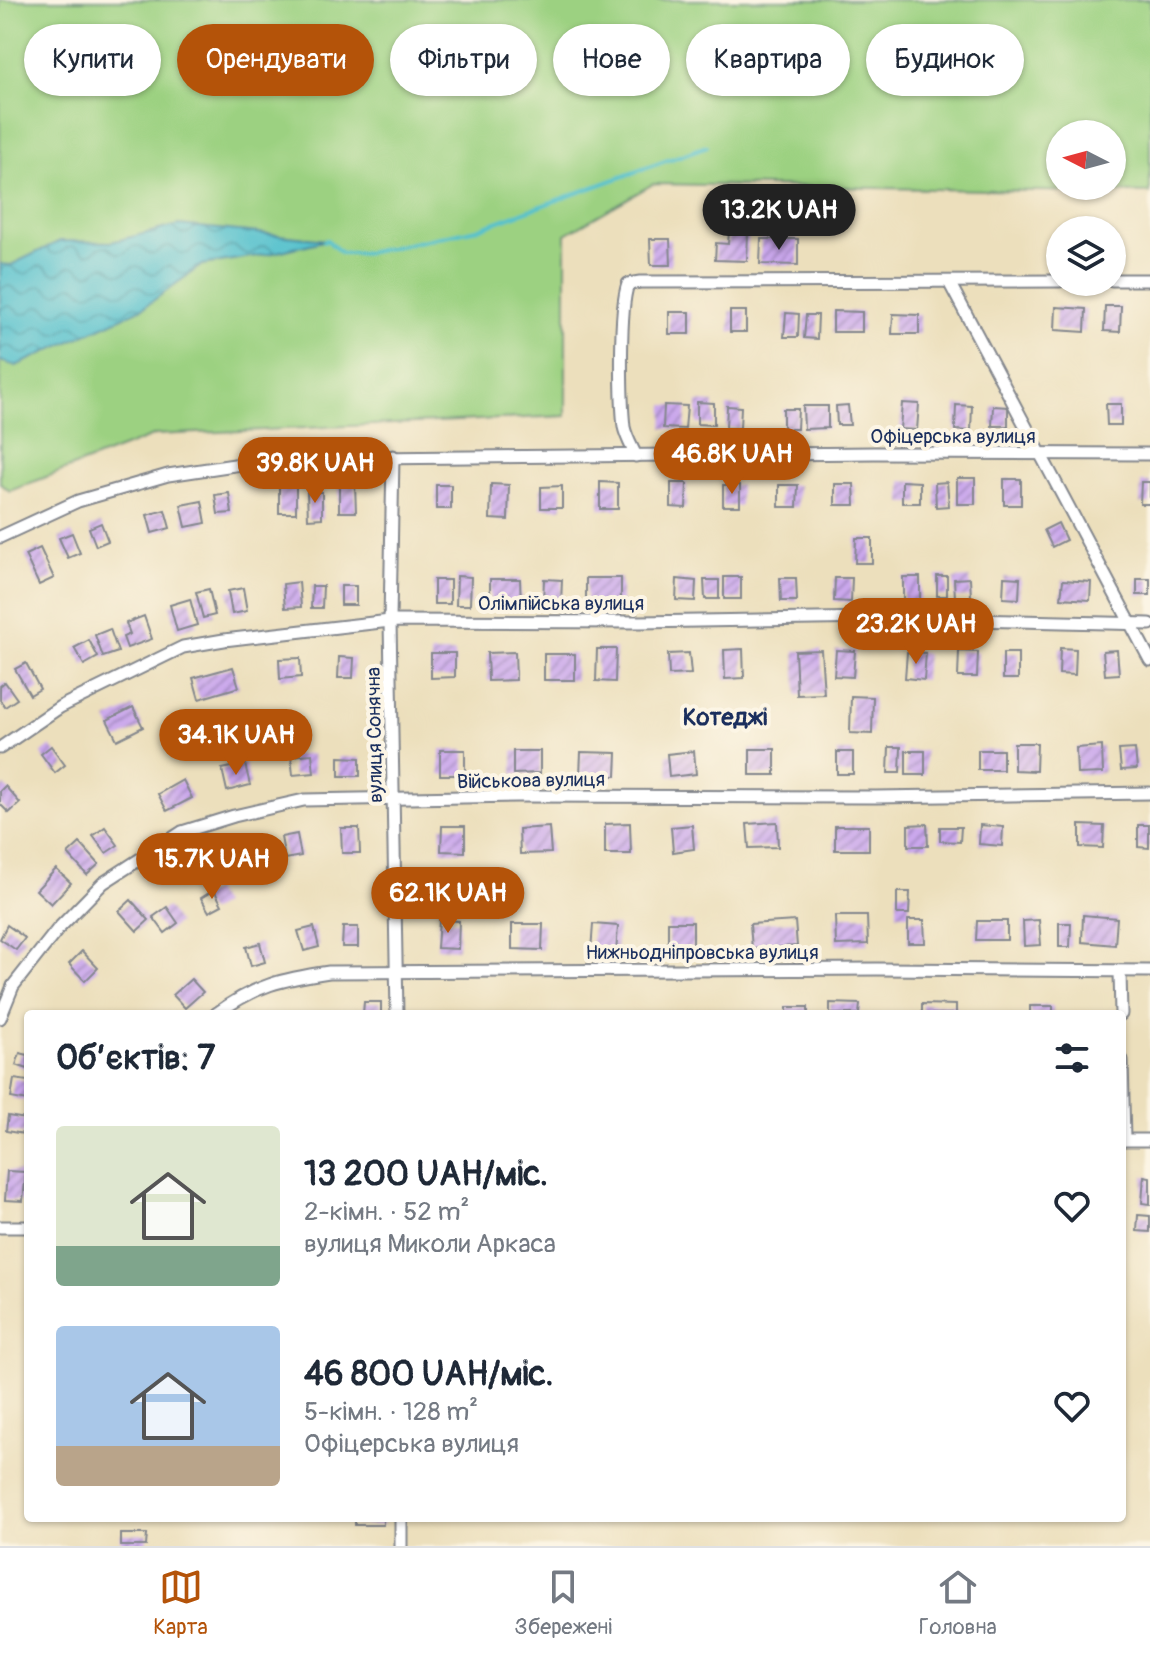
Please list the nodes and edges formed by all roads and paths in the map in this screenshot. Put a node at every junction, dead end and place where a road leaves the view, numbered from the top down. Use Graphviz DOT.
graph roads {
  1 [pos="1126,280"];
  2 [pos="1150,280"];
  3 [pos="1046,281"];
  4 [pos="949,282"];
  5 [pos="1040,454"];
  6 [pos="1150,454"];
  7 [pos="393,456"];
  8 [pos="636,456"];
  9 [pos="0,537"];
  10 [pos="390,621"];
  11 [pos="1131,624"];
  12 [pos="1150,624"];
  13 [pos="1150,660"];
  14 [pos="0,748"];
  15 [pos="1150,793"];
  16 [pos="393,800"];
  17 [pos="1150,971"];
  18 [pos="397,972"];
  19 [pos="1120,972"];
  20 [pos="222,1010"];
  21 [pos="397,1010"];
  22 [pos="1121,1010"];
  23 [pos="0,1018"];
  24 [pos="1126,1140"];
  25 [pos="1150,1140"];
  26 [pos="0,1227"];
  27 [pos="24,1227"];
  28 [pos="401,1522"];
  29 [pos="401,1546"];
  1 -- 2 [label="street"];
  3 -- 4 [label="street"];
  4 -- 5 [label="street"];
  4 -- 8 [label="street"];
  5 -- 6 [label="street, Офіцерська вулиця"];
  5 -- 8 [label="street, Офіцерська вулиця"];
  5 -- 11 [label="street"];
  7 -- 8 [label="street, Офіцерська вулиця"];
  7 -- 9 [label="street, Офіцерська вулиця"];
  7 -- 10 [label="street, вулиця Сонячна"];
  10 -- 11 [label="street, Олімпійська вулиця"];
  10 -- 14 [label="street, Олімпійська вулиця"];
  10 -- 16 [label="street, вулиця Сонячна"];
  11 -- 12 [label="street, Олімпійська вулиця"];
  11 -- 13 [label="street"];
  15 -- 16 [label="street, Військова вулиця"];
  16 -- 18 [label="street, вулиця Сонячна"];
  16 -- 23 [label="street, Військова вулиця"];
  17 -- 19 [label="street, Нижньодніпровська вулиця"];
  18 -- 19 [label="street, Нижньодніпровська вулиця"];
  18 -- 20 [label="street, Нижньодніпровська вулиця"];
  18 -- 21 [label="street, вулиця Сонячна"];
  19 -- 22 [label="street"];
  24 -- 25 [label="street"];
  26 -- 27 [label="street"];
  28 -- 29 [label="street"];
}
